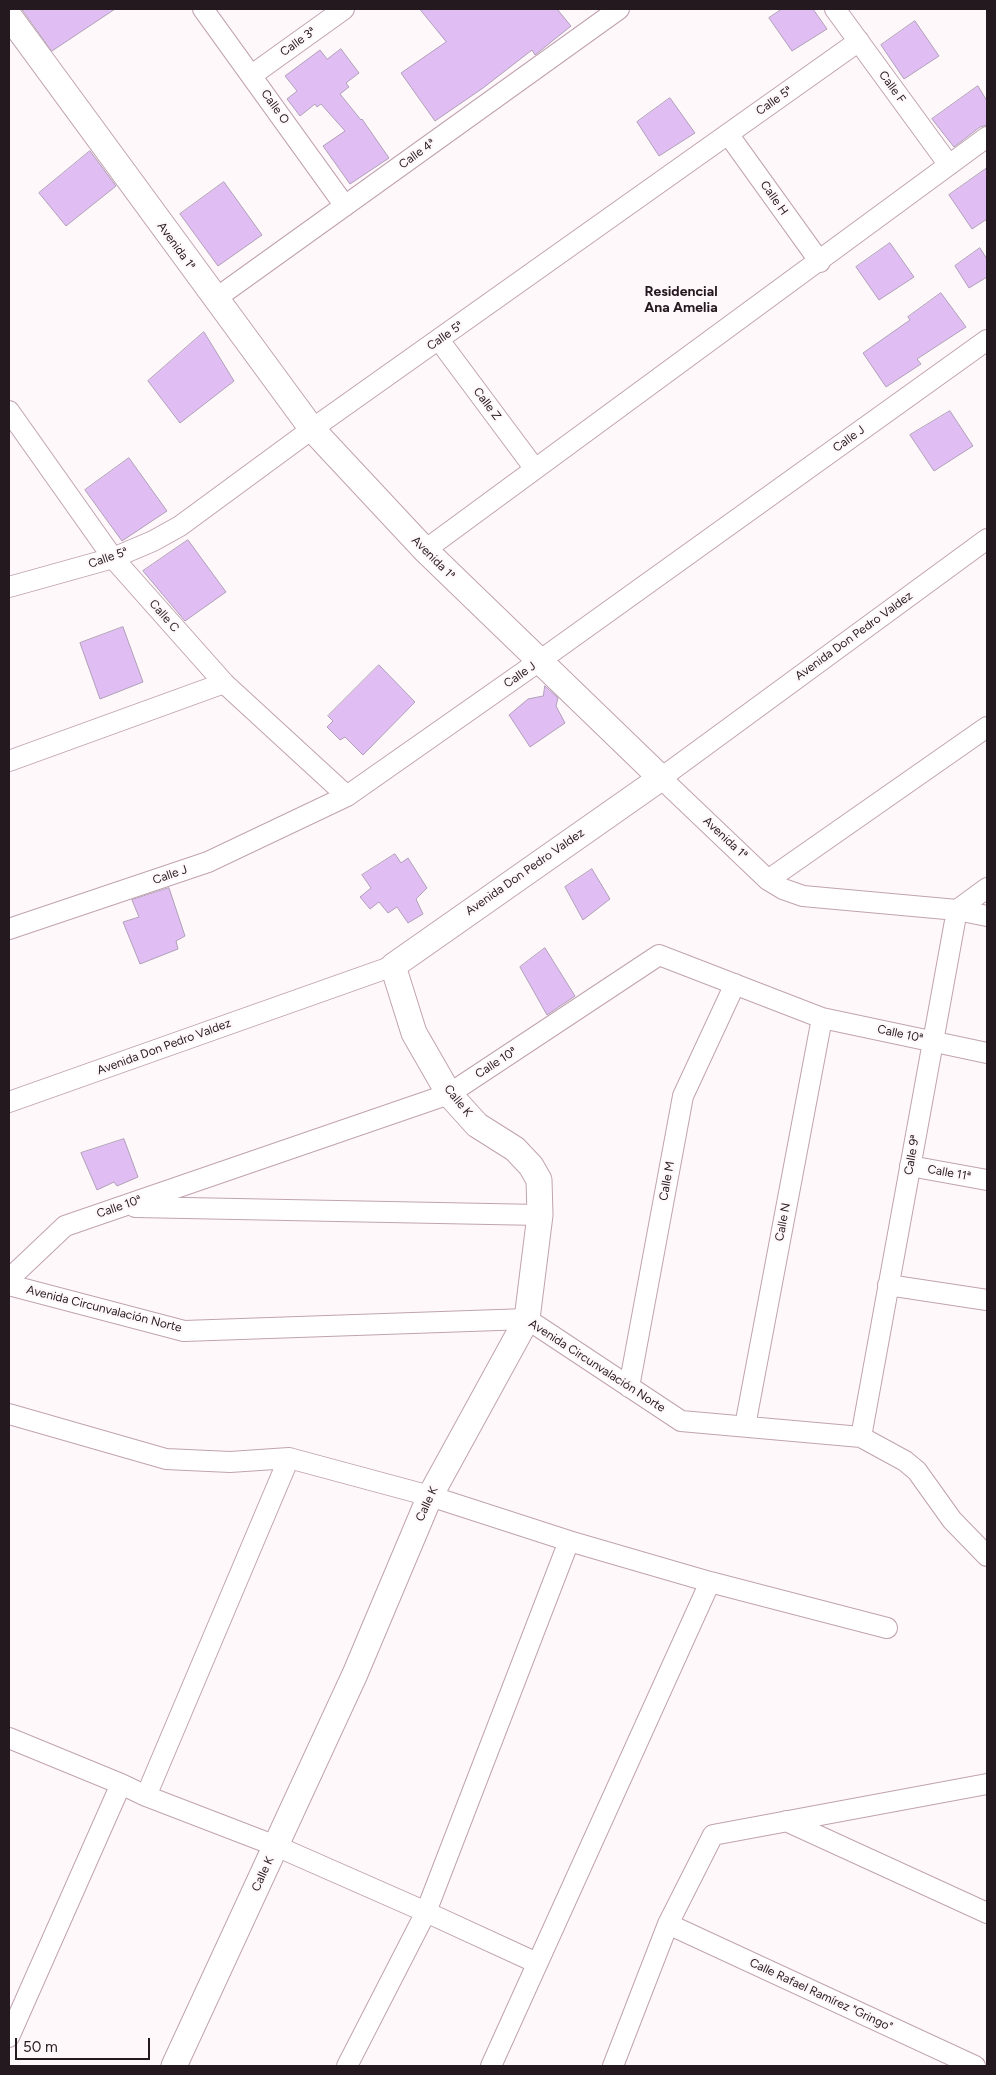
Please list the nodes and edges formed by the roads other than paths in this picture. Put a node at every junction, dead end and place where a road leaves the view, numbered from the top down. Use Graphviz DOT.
graph roads {
  1 [pos="203,9"];
  2 [pos="344,9"];
  3 [pos="619,9"];
  4 [pos="836,9"];
  5 [pos="9,16"];
  6 [pos="859,41"];
  7 [pos="252,75"];
  8 [pos="728,134"];
  9 [pos="987,137"];
  10 [pos="949,165"];
  11 [pos="345,206"];
  12 [pos="820,262"];
  13 [pos="215,299"];
  14 [pos="439,340"];
  15 [pos="987,340"];
  16 [pos="9,411"];
  17 [pos="312,429"];
  18 [pos="535,469"];
  19 [pos="987,539"];
  20 [pos="425,550"];
  21 [pos="112,558"];
  22 [pos="9,587"];
  23 [pos="538,662"];
  24 [pos="224,683"];
  25 [pos="987,727"];
  26 [pos="9,762"];
  27 [pos="661,778"];
  28 [pos="347,796"];
  29 [pos="768,880"];
  30 [pos="987,888"];
  31 [pos="957,910"];
  32 [pos="987,916"];
  33 [pos="9,929"];
  34 [pos="393,966"];
  35 [pos="735,984"];
  36 [pos="822,1018"];
  37 [pos="933,1041"];
  38 [pos="987,1053"];
  39 [pos="449,1094"];
  40 [pos="9,1102"];
  41 [pos="910,1166"];
  42 [pos="987,1180"];
  43 [pos="121,1207"];
  44 [pos="540,1215"];
  45 [pos="9,1279"];
  46 [pos="9,1285"];
  47 [pos="888,1285"];
  48 [pos="987,1300"];
  49 [pos="527,1319"];
  50 [pos="629,1387"];
  51 [pos="9,1414"];
  52 [pos="745,1426"];
  53 [pos="861,1436"];
  54 [pos="289,1458"];
  55 [pos="430,1496"];
  56 [pos="569,1541"];
  57 [pos="987,1555"];
  58 [pos="710,1582"];
  59 [pos="887,1628"];
  60 [pos="9,1738"];
  61 [pos="121,1784"];
  62 [pos="987,1784"];
  63 [pos="146,1796"];
  64 [pos="786,1821"];
  65 [pos="276,1846"];
  66 [pos="426,1912"];
  67 [pos="987,1913"];
  68 [pos="668,1924"];
  69 [pos="538,1963"];
  70 [pos="9,2037"];
  71 [pos="174,2066"];
  72 [pos="347,2066"];
  73 [pos="491,2066"];
  74 [pos="613,2066"];
  75 [pos="975,2066"];
  1 -- 7 [label="street, Calle O"];
  2 -- 7 [label="street, Calle 3ª"];
  3 -- 11 [label="street, Calle 4ª"];
  4 -- 6 [label="street, Calle F"];
  5 -- 13 [label="street, Avenida 1ª"];
  6 -- 8 [label="street, Calle 5ª"];
  6 -- 10 [label="street, Calle F"];
  7 -- 11 [label="street, Calle O"];
  8 -- 12 [label="street, Calle H"];
  8 -- 14 [label="street, Calle 5ª"];
  9 -- 10 [label="street"];
  10 -- 12 [label="street"];
  11 -- 13 [label="street, Calle 4ª"];
  12 -- 18 [label="street"];
  13 -- 17 [label="street, Avenida 1ª"];
  14 -- 17 [label="street, Calle 5ª"];
  14 -- 18 [label="street, Calle Z"];
  15 -- 23 [label="street, Calle J"];
  16 -- 21 [label="street, Calle C"];
  17 -- 20 [label="street, Avenida 1ª"];
  17 -- 21 [label="street, Calle 5ª"];
  18 -- 20 [label="street"];
  19 -- 27 [label="street, Avenida Don Pedro Valdez"];
  20 -- 23 [label="street, Avenida 1ª"];
  21 -- 22 [label="street, Calle 5ª"];
  21 -- 24 [label="street, Calle C"];
  23 -- 27 [label="street, Avenida 1ª"];
  23 -- 28 [label="street, Calle J"];
  24 -- 26 [label="street"];
  24 -- 28 [label="street, Calle C"];
  25 -- 29 [label="street"];
  27 -- 29 [label="street, Avenida 1ª"];
  27 -- 34 [label="street, Avenida Don Pedro Valdez"];
  28 -- 33 [label="street, Calle J"];
  29 -- 31 [label="street, Avenida 1ª"];
  30 -- 31 [label="street"];
  31 -- 32 [label="street, Avenida 1ª"];
  31 -- 37 [label="street, Calle 9ª"];
  34 -- 39 [label="street, Calle K"];
  34 -- 40 [label="street, Avenida Don Pedro Valdez"];
  35 -- 36 [label="street, Calle 10ª"];
  35 -- 39 [label="street, Calle 10ª"];
  35 -- 50 [label="street, Calle M"];
  36 -- 37 [label="street, Calle 10ª"];
  36 -- 52 [label="street, Calle N"];
  37 -- 38 [label="street, Calle 10ª"];
  37 -- 41 [label="street, Calle 9ª"];
  39 -- 43 [label="street, Calle 10ª"];
  39 -- 44 [label="street, Calle K"];
  41 -- 42 [label="street, Calle 11ª"];
  41 -- 47 [label="street, Calle 9ª"];
  43 -- 44 [label="street"];
  43 -- 45 [label="street, Calle 10ª"];
  44 -- 49 [label="street, Calle K"];
  46 -- 49 [label="street, Avenida Circunvalación Norte"];
  47 -- 48 [label="street"];
  47 -- 53 [label="street, Calle 9ª"];
  49 -- 50 [label="street, Avenida Circunvalación Norte"];
  49 -- 55 [label="street, Calle K"];
  50 -- 52 [label="street, Avenida Circunvalación Norte"];
  51 -- 54 [label="street"];
  52 -- 53 [label="street, Avenida Circunvalación Norte"];
  53 -- 57 [label="street, Avenida Circunvalación Norte"];
  54 -- 55 [label="street"];
  54 -- 63 [label="street"];
  55 -- 56 [label="street"];
  55 -- 65 [label="street, Calle K"];
  56 -- 58 [label="street"];
  56 -- 66 [label="street"];
  58 -- 59 [label="street"];
  58 -- 69 [label="street"];
  60 -- 61 [label="street"];
  61 -- 63 [label="street"];
  61 -- 70 [label="street"];
  62 -- 64 [label="street"];
  63 -- 65 [label="street"];
  64 -- 67 [label="street"];
  64 -- 68 [label="street"];
  65 -- 66 [label="street"];
  65 -- 71 [label="street, Calle K"];
  66 -- 69 [label="street"];
  66 -- 72 [label="street"];
  68 -- 74 [label="street"];
  68 -- 75 [label="street, Calle Rafael Ramírez \"Gringo\""];
  69 -- 73 [label="street"];
}
